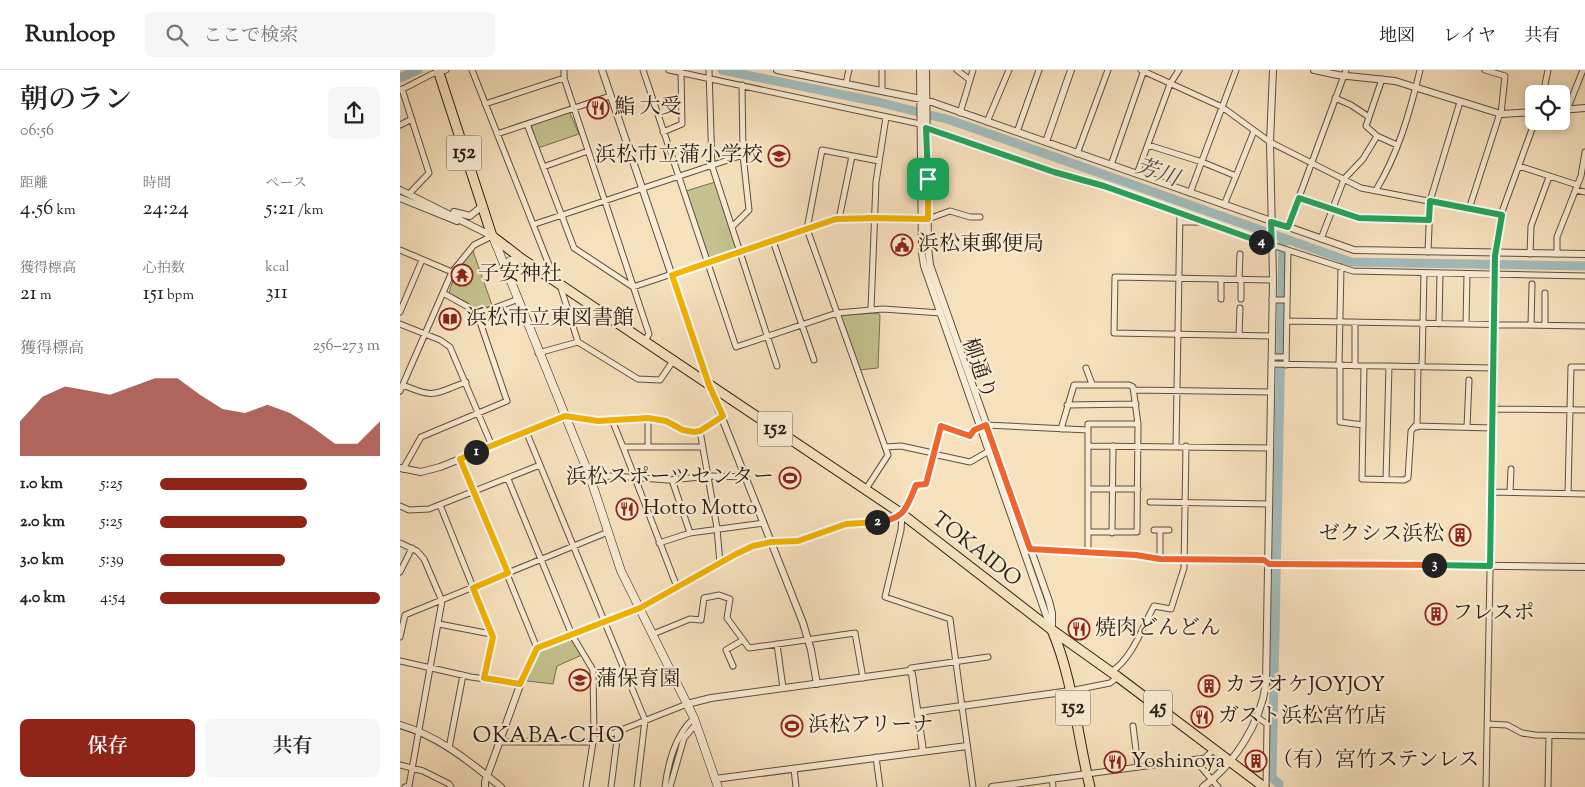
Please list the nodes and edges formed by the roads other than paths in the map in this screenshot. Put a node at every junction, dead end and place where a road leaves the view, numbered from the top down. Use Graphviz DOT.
graph roads {
  1 [pos="472,70"];
  2 [pos="564,70"];
  3 [pos="602,70"];
  4 [pos="643,70"];
  5 [pos="669,70"];
  6 [pos="777,70"];
  7 [pos="849,70"];
  8 [pos="882,70"];
  9 [pos="920,70"];
  10 [pos="926,70"];
  11 [pos="957,70"];
  12 [pos="973,70"];
  13 [pos="1010,70"];
  14 [pos="1039,70"];
  15 [pos="1108,70"];
  16 [pos="1143,70"];
  17 [pos="1179,70"];
  18 [pos="1236,70"];
  19 [pos="1273,70"];
  20 [pos="1314,70"];
  21 [pos="1420,70"];
  22 [pos="1485,70"];
  23 [pos="1548,70"];
  24 [pos="1583,70"];
  25 [pos="440,71"];
  26 [pos="1068,71"];
  27 [pos="681,72"];
  28 [pos="1345,73"];
  29 [pos="709,75"];
  30 [pos="564,78"];
  31 [pos="1382,79"];
  32 [pos="970,80"];
  33 [pos="846,83"];
  34 [pos="1170,84"];
  35 [pos="742,85"];
  36 [pos="1545,85"];
  37 [pos="1416,86"];
  38 [pos="401,90"];
  39 [pos="882,90"];
  40 [pos="610,96"];
  41 [pos="1570,97"];
  42 [pos="1335,98"];
  43 [pos="923,101"];
  44 [pos="1460,102"];
  45 [pos="485,104"];
  46 [pos="1222,107"];
  47 [pos="574,108"];
  48 [pos="1585,108"];
  49 [pos="1570,109"];
  50 [pos="1525,112"];
  51 [pos="960,113"];
  52 [pos="1500,113"];
  53 [pos="886,116"];
  54 [pos="1369,117"];
  55 [pos="412,119"];
  56 [pos="987,122"];
  57 [pos="400,124"];
  58 [pos="527,124"];
  59 [pos="923,124"];
  60 [pos="1254,130"];
  61 [pos="1532,130"];
  62 [pos="663,132"];
  63 [pos="1017,132"];
  64 [pos="497,134"];
  65 [pos="1377,136"];
  66 [pos="1046,142"];
  67 [pos="1270,142"];
  68 [pos="1148,145"];
  69 [pos="1397,145"];
  70 [pos="588,151"];
  71 [pos="1077,154"];
  72 [pos="743,155"];
  73 [pos="1585,155"];
  74 [pos="852,156"];
  75 [pos="879,161"];
  76 [pos="1202,162"];
  77 [pos="1312,162"];
  78 [pos="1111,165"];
  79 [pos="712,166"];
  80 [pos="1519,166"];
  81 [pos="543,167"];
  82 [pos="1137,174"];
  83 [pos="1236,176"];
  84 [pos="679,177"];
  85 [pos="1548,177"];
  86 [pos="1344,179"];
  87 [pos="1577,188"];
  88 [pos="642,189"];
  89 [pos="400,190"];
  90 [pos="1376,190"];
  91 [pos="1585,192"];
  92 [pos="1190,193"];
  93 [pos="409,194"];
  94 [pos="400,198"];
  95 [pos="1299,198"];
  96 [pos="605,200"];
  97 [pos="1430,201"];
  98 [pos="1224,205"];
  99 [pos="438,207"];
  100 [pos="482,207"];
  101 [pos="1332,209"];
  102 [pos="1469,209"];
  103 [pos="1180,213"];
  104 [pos="561,215"];
  105 [pos="1502,215"];
  106 [pos="980,217"];
  107 [pos="874,218"];
  108 [pos="839,219"];
  109 [pos="925,219"];
  110 [pos="1429,220"];
  111 [pos="1180,222"];
  112 [pos="1202,222"];
  113 [pos="535,224"];
  114 [pos="1272,224"];
  115 [pos="733,226"];
  116 [pos="1288,227"];
  117 [pos="807,229"];
  118 [pos="492,236"];
  119 [pos="1321,239"];
  120 [pos="773,241"];
  121 [pos="1274,245"];
  122 [pos="1287,249"];
  123 [pos="400,250"];
  124 [pos="741,252"];
  125 [pos="1428,252"];
  126 [pos="1240,254"];
  127 [pos="1530,254"];
  128 [pos="1557,254"];
  129 [pos="1585,254"];
  130 [pos="1495,255"];
  131 [pos="522,259"];
  132 [pos="422,260"];
  133 [pos="708,263"];
  134 [pos="1341,267"];
  135 [pos="505,269"];
  136 [pos="452,272"];
  137 [pos="1424,273"];
  138 [pos="1440,273"];
  139 [pos="1495,273"];
  140 [pos="1467,274"];
  141 [pos="672,275"];
  142 [pos="1585,276"];
  143 [pos="1179,278"];
  144 [pos="1221,279"];
  145 [pos="1240,279"];
  146 [pos="1273,280"];
  147 [pos="558,282"];
  148 [pos="1532,284"];
  149 [pos="633,287"];
  150 [pos="1545,293"];
  151 [pos="443,294"];
  152 [pos="1221,299"];
  153 [pos="1240,299"];
  154 [pos="516,300"];
  155 [pos="1275,300"];
  156 [pos="1286,300"];
  157 [pos="1240,308"];
  158 [pos="871,309"];
  159 [pos="400,312"];
  160 [pos="837,313"];
  161 [pos="941,313"];
  162 [pos="476,315"];
  163 [pos="1287,321"];
  164 [pos="1340,322"];
  165 [pos="1355,322"];
  166 [pos="400,324"];
  167 [pos="802,324"];
  168 [pos="1423,324"];
  169 [pos="1439,324"];
  170 [pos="1466,324"];
  171 [pos="1494,325"];
  172 [pos="1531,325"];
  173 [pos="1545,325"];
  174 [pos="1585,326"];
  175 [pos="426,334"];
  176 [pos="1178,334"];
  177 [pos="1239,335"];
  178 [pos="766,336"];
  179 [pos="1272,336"];
  180 [pos="645,341"];
  181 [pos="578,342"];
  182 [pos="538,353"];
  183 [pos="1285,357"];
  184 [pos="673,360"];
  185 [pos="814,360"];
  186 [pos="1274,361"];
  187 [pos="1285,364"];
  188 [pos="777,366"];
  189 [pos="1340,366"];
  190 [pos="1354,366"];
  191 [pos="1364,366"];
  192 [pos="1389,366"];
  193 [pos="1420,367"];
  194 [pos="1585,367"];
  195 [pos="1086,368"];
  196 [pos="1494,368"];
  197 [pos="1469,380"];
  198 [pos="466,382"];
  199 [pos="1092,384"];
  200 [pos="709,385"];
  201 [pos="401,388"];
  202 [pos="1134,390"];
  203 [pos="1177,390"];
  204 [pos="1271,392"];
  205 [pos="1136,404"];
  206 [pos="1067,405"];
  207 [pos="1492,409"];
  208 [pos="1570,410"];
  209 [pos="1585,410"];
  210 [pos="478,413"];
  211 [pos="565,416"];
  212 [pos="723,416"];
  213 [pos="648,418"];
  214 [pos="612,420"];
  215 [pos="1138,424"];
  216 [pos="1363,425"];
  217 [pos="983,426"];
  218 [pos="1417,426"];
  219 [pos="1468,427"];
  220 [pos="1492,428"];
  221 [pos="1060,429"];
  222 [pos="1088,430"];
  223 [pos="526,431"];
  224 [pos="700,431"];
  225 [pos="1138,445"];
  226 [pos="492,446"];
  227 [pos="648,446"];
  228 [pos="1088,446"];
  229 [pos="1113,446"];
  230 [pos="1176,446"];
  231 [pos="1186,446"];
  232 [pos="623,447"];
  233 [pos="702,447"];
  234 [pos="886,447"];
  235 [pos="1270,448"];
  236 [pos="989,451"];
  237 [pos="933,453"];
  238 [pos="460,459"];
  239 [pos="540,466"];
  240 [pos="402,468"];
  241 [pos="1511,468"];
  242 [pos="590,477"];
  243 [pos="635,477"];
  244 [pos="708,477"];
  245 [pos="746,477"];
  246 [pos="508,479"];
  247 [pos="672,480"];
  248 [pos="1386,480"];
  249 [pos="866,489"];
  250 [pos="1088,489"];
  251 [pos="1112,489"];
  252 [pos="1138,489"];
  253 [pos="474,492"];
  254 [pos="1491,492"];
  255 [pos="1510,492"];
  256 [pos="1568,494"];
  257 [pos="1585,494"];
  258 [pos="1150,502"];
  259 [pos="1186,503"];
  260 [pos="440,504"];
  261 [pos="1270,504"];
  262 [pos="400,506"];
  263 [pos="902,514"];
  264 [pos="764,524"];
  265 [pos="716,528"];
  266 [pos="1154,530"];
  267 [pos="1160,530"];
  268 [pos="1169,530"];
  269 [pos="608,532"];
  270 [pos="1088,532"];
  271 [pos="690,533"];
  272 [pos="1112,533"];
  273 [pos="771,542"];
  274 [pos="400,543"];
  275 [pos="659,543"];
  276 [pos="573,546"];
  277 [pos="412,548"];
  278 [pos="1030,549"];
  279 [pos="1088,552"];
  280 [pos="541,559"];
  281 [pos="1160,559"];
  282 [pos="1184,559"];
  283 [pos="720,564"];
  284 [pos="1274,564"];
  285 [pos="1490,566"];
  286 [pos="1585,566"];
  287 [pos="400,572"];
  288 [pos="508,573"];
  289 [pos="677,587"];
  290 [pos="473,588"];
  291 [pos="442,601"];
  292 [pos="640,608"];
  293 [pos="603,622"];
  294 [pos="439,624"];
  295 [pos="1052,630"];
  296 [pos="492,634"];
  297 [pos="653,634"];
  298 [pos="572,635"];
  299 [pos="400,637"];
  300 [pos="743,640"];
  301 [pos="809,640"];
  302 [pos="777,644"];
  303 [pos="537,648"];
  304 [pos="988,657"];
  305 [pos="400,661"];
  306 [pos="956,662"];
  307 [pos="734,666"];
  308 [pos="431,668"];
  309 [pos="909,671"];
  310 [pos="463,675"];
  311 [pos="1115,675"];
  312 [pos="484,678"];
  313 [pos="863,678"];
  314 [pos="520,684"];
  315 [pos="817,684"];
  316 [pos="783,688"];
  317 [pos="1070,691"];
  318 [pos="687,704"];
  319 [pos="962,706"];
  320 [pos="918,712"];
  321 [pos="1257,717"];
  322 [pos="646,720"];
  323 [pos="695,721"];
  324 [pos="1487,724"];
  325 [pos="400,725"];
  326 [pos="1132,726"];
  327 [pos="419,730"];
  328 [pos="618,732"];
  329 [pos="1549,736"];
  330 [pos="1585,736"];
  331 [pos="500,742"];
  332 [pos="591,742"];
  333 [pos="967,746"];
  334 [pos="449,748"];
  335 [pos="1213,750"];
  336 [pos="923,751"];
  337 [pos="876,757"];
  338 [pos="1200,759"];
  339 [pos="1229,762"];
  340 [pos="400,765"];
  341 [pos="1138,766"];
  342 [pos="412,768"];
  343 [pos="794,769"];
  344 [pos="1087,774"];
  345 [pos="487,776"];
  346 [pos="1052,778"];
  347 [pos="715,779"];
  348 [pos="1213,779"];
  349 [pos="407,786"];
  350 [pos="451,787"];
  351 [pos="485,787"];
  352 [pos="501,787"];
  353 [pos="586,787"];
  354 [pos="611,787"];
  355 [pos="637,787"];
  356 [pos="665,787"];
  357 [pos="670,787"];
  358 [pos="718,787"];
  359 [pos="796,787"];
  360 [pos="880,787"];
  361 [pos="973,787"];
  362 [pos="992,787"];
  363 [pos="1053,787"];
  364 [pos="1090,787"];
  365 [pos="1203,787"];
  366 [pos="1218,787"];
  367 [pos="1265,787"];
  368 [pos="1486,787"];
  369 [pos="1548,787"];
  1 -- 45 [label="street"];
  2 -- 30 [label="street"];
  3 -- 40 [label="street"];
  4 -- 62 [label="street"];
  5 -- 27 [label="street"];
  6 -- 33 [label="street"];
  7 -- 33 [label="street"];
  8 -- 39 [label="street"];
  9 -- 43 [label="street"];
  10 -- 43 [label="street"];
  11 -- 32 [label="street"];
  12 -- 32 [label="street"];
  13 -- 56 [label="street"];
  14 -- 63 [label="street"];
  15 -- 71 [label="street"];
  16 -- 34 [label="street"];
  16 -- 78 [label="street"];
  17 -- 34 [label="street"];
  18 -- 46 [label="street"];
  19 -- 67 [label="street"];
  20 -- 28 [label="street"];
  21 -- 37 [label="street"];
  22 -- 52 [label="street"];
  23 -- 36 [label="street"];
  24 -- 41 [label="street"];
  25 -- 38 [label="street"];
  25 -- 100 [label="main road, 152"];
  26 -- 66 [label="street"];
  27 -- 29 [label="street"];
  27 -- 62 [label="street"];
  28 -- 31 [label="street"];
  28 -- 42 [label="street"];
  29 -- 35 [label="street"];
  29 -- 79 [label="street"];
  30 -- 45 [label="street"];
  30 -- 47 [label="street"];
  31 -- 37 [label="street"];
  31 -- 54 [label="street"];
  32 -- 51 [label="street"];
  33 -- 39 [label="street"];
  34 -- 46 [label="street"];
  34 -- 68 [label="street"];
  35 -- 53 [label="street"];
  35 -- 72 [label="street"];
  37 -- 44 [label="street"];
  37 -- 69 [label="street"];
  38 -- 55 [label="street"];
  39 -- 43 [label="street"];
  40 -- 47 [label="street"];
  40 -- 88 [label="street"];
  42 -- 54 [label="street"];
  42 -- 77 [label="street"];
  43 -- 51 [label="street"];
  43 -- 59 [label="street, 柳通り"];
  44 -- 52 [label="street"];
  44 -- 97 [label="street"];
  45 -- 64 [label="street"];
  46 -- 60 [label="street"];
  46 -- 76 [label="street"];
  47 -- 58 [label="street"];
  47 -- 70 [label="street"];
  48 -- 49 [label="street"];
  50 -- 52 [label="street"];
  51 -- 56 [label="street"];
  52 -- 102 [label="street"];
  53 -- 59 [label="street"];
  53 -- 75 [label="street"];
  54 -- 65 [label="street"];
  55 -- 57 [label="street"];
  55 -- 93 [label="street"];
  56 -- 63 [label="street"];
  58 -- 64 [label="street"];
  58 -- 81 [label="street"];
  59 -- 103 [label="street"];
  59 -- 109 [label="street, 柳通り"];
  60 -- 67 [label="street"];
  60 -- 83 [label="street"];
  61 -- 80 [label="street"];
  62 -- 84 [label="street"];
  63 -- 66 [label="street"];
  64 -- 113 [label="street"];
  65 -- 69 [label="street"];
  65 -- 86 [label="street"];
  66 -- 71 [label="street"];
  67 -- 77 [label="street"];
  67 -- 114 [label="street"];
  68 -- 76 [label="street"];
  68 -- 82 [label="street"];
  69 -- 90 [label="street"];
  70 -- 81 [label="street"];
  70 -- 96 [label="street"];
  71 -- 78 [label="street"];
  72 -- 79 [label="street"];
  72 -- 115 [label="street"];
  73 -- 87 [label="street"];
  74 -- 75 [label="street"];
  74 -- 108 [label="street"];
  74 -- 117 [label="street"];
  75 -- 107 [label="street"];
  76 -- 83 [label="street"];
  76 -- 92 [label="street"];
  77 -- 86 [label="street"];
  77 -- 95 [label="street"];
  78 -- 82 [label="street"];
  79 -- 84 [label="street"];
  79 -- 115 [label="street"];
  80 -- 85 [label="street"];
  80 -- 105 [label="street"];
  81 -- 104 [label="street"];
  82 -- 92 [label="street"];
  83 -- 98 [label="street"];
  84 -- 88 [label="street"];
  84 -- 133 [label="street"];
  85 -- 87 [label="street"];
  85 -- 127 [label="street"];
  86 -- 90 [label="street"];
  86 -- 101 [label="street"];
  87 -- 91 [label="street"];
  87 -- 128 [label="street"];
  88 -- 96 [label="street"];
  88 -- 141 [label="street"];
  89 -- 93 [label="street"];
  90 -- 97 [label="street"];
  92 -- 98 [label="street"];
  93 -- 99 [label="street"];
  94 -- 118 [label="street"];
  95 -- 101 [label="street"];
  95 -- 116 [label="street"];
  96 -- 104 [label="street"];
  96 -- 149 [label="street"];
  97 -- 102 [label="street"];
  97 -- 110 [label="street"];
  98 -- 114 [label="street"];
  99 -- 100 [label="street"];
  99 -- 118 [label="street"];
  100 -- 118 [label="main road, 152"];
  101 -- 110 [label="street"];
  101 -- 119 [label="street"];
  102 -- 105 [label="street"];
  103 -- 111 [label="street"];
  103 -- 112 [label="street"];
  104 -- 113 [label="street"];
  104 -- 149 [label="street"];
  105 -- 130 [label="street"];
  106 -- 109 [label="street"];
  107 -- 108 [label="street"];
  107 -- 109 [label="street"];
  107 -- 158 [label="street"];
  108 -- 117 [label="street"];
  109 -- 161 [label="street, 柳通り"];
  109 -- 217 [label="street, 柳通り"];
  110 -- 125 [label="street"];
  111 -- 112 [label="street"];
  111 -- 143 [label="street"];
  112 -- 121 [label="street"];
  113 -- 147 [label="street"];
  114 -- 116 [label="street"];
  114 -- 121 [label="street"];
  115 -- 124 [label="street"];
  116 -- 119 [label="street"];
  117 -- 120 [label="street"];
  117 -- 160 [label="street"];
  118 -- 131 [label="main road, TOKAIDO / 152"];
  118 -- 135 [label="main road"];
  118 -- 136 [label="street"];
  119 -- 125 [label="street"];
  120 -- 124 [label="street"];
  120 -- 167 [label="street"];
  121 -- 122 [label="street"];
  121 -- 146 [label="street"];
  122 -- 134 [label="street"];
  122 -- 156 [label="street"];
  123 -- 132 [label="street"];
  124 -- 133 [label="street"];
  124 -- 178 [label="street"];
  125 -- 130 [label="street"];
  126 -- 145 [label="street"];
  127 -- 128 [label="street"];
  127 -- 130 [label="street"];
  128 -- 129 [label="street"];
  130 -- 139 [label="street"];
  131 -- 135 [label="main road"];
  131 -- 147 [label="main road, TOKAIDO / 152"];
  132 -- 136 [label="street"];
  132 -- 159 [label="street"];
  133 -- 141 [label="street"];
  133 -- 178 [label="street"];
  134 -- 137 [label="street"];
  134 -- 164 [label="street"];
  135 -- 154 [label="main road"];
  136 -- 151 [label="street"];
  137 -- 138 [label="street"];
  137 -- 168 [label="street"];
  138 -- 140 [label="street"];
  138 -- 169 [label="street"];
  139 -- 140 [label="street"];
  139 -- 142 [label="street"];
  139 -- 171 [label="street"];
  140 -- 170 [label="street"];
  141 -- 149 [label="street"];
  141 -- 200 [label="street"];
  143 -- 144 [label="street"];
  143 -- 176 [label="street"];
  143 -- 176 [label="street"];
  144 -- 145 [label="street"];
  144 -- 152 [label="street"];
  145 -- 146 [label="street"];
  145 -- 153 [label="street"];
  146 -- 155 [label="street"];
  147 -- 180 [label="main road, TOKAIDO / 152"];
  147 -- 181 [label="street"];
  148 -- 172 [label="street"];
  149 -- 180 [label="street"];
  150 -- 173 [label="street"];
  151 -- 162 [label="street"];
  151 -- 175 [label="street"];
  154 -- 162 [label="street"];
  154 -- 182 [label="main road"];
  155 -- 156 [label="street"];
  155 -- 179 [label="street"];
  156 -- 163 [label="street"];
  157 -- 177 [label="street"];
  158 -- 160 [label="street"];
  158 -- 161 [label="street"];
  160 -- 167 [label="street"];
  160 -- 234 [label="street"];
  161 -- 217 [label="street, 柳通り"];
  162 -- 210 [label="street"];
  163 -- 164 [label="street"];
  163 -- 183 [label="street"];
  164 -- 165 [label="street"];
  164 -- 189 [label="street"];
  165 -- 168 [label="street"];
  165 -- 190 [label="street"];
  166 -- 175 [label="street"];
  167 -- 178 [label="street"];
  167 -- 185 [label="street"];
  168 -- 169 [label="street"];
  168 -- 193 [label="street"];
  169 -- 170 [label="street"];
  170 -- 171 [label="street"];
  171 -- 172 [label="street"];
  171 -- 196 [label="street"];
  172 -- 173 [label="street"];
  173 -- 174 [label="street"];
  175 -- 198 [label="street"];
  175 -- 201 [label="street"];
  176 -- 177 [label="street"];
  176 -- 203 [label="street"];
  177 -- 179 [label="street"];
  178 -- 188 [label="street"];
  179 -- 186 [label="street"];
  180 -- 184 [label="main road, TOKAIDO / 152"];
  181 -- 182 [label="street"];
  181 -- 184 [label="street"];
  182 -- 211 [label="main road"];
  183 -- 186 [label="street"];
  183 -- 187 [label="street"];
  184 -- 200 [label="main road, TOKAIDO / 152"];
  186 -- 187 [label="street"];
  186 -- 204 [label="street"];
  187 -- 189 [label="street"];
  189 -- 190 [label="street"];
  189 -- 216 [label="street"];
  190 -- 191 [label="street"];
  191 -- 192 [label="street"];
  191 -- 216 [label="street"];
  192 -- 193 [label="street"];
  192 -- 248 [label="street"];
  193 -- 196 [label="street"];
  193 -- 218 [label="street"];
  194 -- 208 [label="street"];
  195 -- 199 [label="street"];
  196 -- 207 [label="street"];
  197 -- 219 [label="street"];
  198 -- 201 [label="street"];
  198 -- 210 [label="street"];
  199 -- 202 [label="street"];
  199 -- 206 [label="street"];
  200 -- 212 [label="street"];
  200 -- 249 [label="main road, TOKAIDO / 152"];
  202 -- 203 [label="street"];
  202 -- 205 [label="street"];
  203 -- 204 [label="street"];
  203 -- 230 [label="street"];
  204 -- 235 [label="street"];
  205 -- 206 [label="street"];
  205 -- 215 [label="street"];
  206 -- 221 [label="street"];
  207 -- 208 [label="street"];
  207 -- 220 [label="street"];
  208 -- 209 [label="street"];
  208 -- 256 [label="street"];
  210 -- 226 [label="street"];
  210 -- 240 [label="street"];
  211 -- 214 [label="street"];
  211 -- 223 [label="street"];
  211 -- 242 [label="main road"];
  212 -- 224 [label="street"];
  212 -- 245 [label="street"];
  213 -- 214 [label="street"];
  213 -- 224 [label="street"];
  213 -- 227 [label="street"];
  214 -- 232 [label="street"];
  215 -- 222 [label="street"];
  215 -- 225 [label="street"];
  216 -- 248 [label="street"];
  217 -- 221 [label="street"];
  217 -- 236 [label="street, 柳通り"];
  217 -- 237 [label="street"];
  217 -- 278 [label="street, 柳通り"];
  218 -- 219 [label="street"];
  218 -- 248 [label="street"];
  219 -- 220 [label="street"];
  220 -- 254 [label="street"];
  221 -- 222 [label="street"];
  222 -- 228 [label="street"];
  223 -- 226 [label="street"];
  223 -- 239 [label="street"];
  224 -- 233 [label="street"];
  225 -- 229 [label="street"];
  225 -- 230 [label="street"];
  225 -- 252 [label="street"];
  226 -- 238 [label="street"];
  227 -- 232 [label="street"];
  227 -- 233 [label="street"];
  228 -- 229 [label="street"];
  228 -- 250 [label="street"];
  229 -- 251 [label="street"];
  230 -- 231 [label="street"];
  231 -- 235 [label="street"];
  231 -- 259 [label="street"];
  232 -- 243 [label="street"];
  233 -- 244 [label="street"];
  234 -- 237 [label="street"];
  234 -- 249 [label="street"];
  235 -- 261 [label="street"];
  236 -- 237 [label="street"];
  236 -- 295 [label="street, 柳通り"];
  237 -- 263 [label="street"];
  238 -- 240 [label="street"];
  238 -- 253 [label="street"];
  239 -- 246 [label="street"];
  239 -- 276 [label="street"];
  241 -- 255 [label="street"];
  242 -- 243 [label="street"];
  242 -- 269 [label="main road"];
  243 -- 247 [label="street"];
  243 -- 275 [label="street"];
  244 -- 245 [label="street"];
  244 -- 247 [label="street"];
  244 -- 265 [label="street"];
  245 -- 264 [label="street"];
  246 -- 253 [label="street"];
  246 -- 280 [label="street"];
  247 -- 271 [label="street"];
  249 -- 263 [label="main road, TOKAIDO / 152"];
  250 -- 251 [label="street"];
  250 -- 270 [label="street"];
  251 -- 252 [label="street"];
  251 -- 272 [label="street"];
  252 -- 272 [label="street"];
  253 -- 260 [label="street"];
  253 -- 288 [label="street"];
  254 -- 255 [label="street"];
  254 -- 285 [label="street"];
  255 -- 256 [label="street"];
  256 -- 257 [label="street"];
  258 -- 259 [label="street"];
  259 -- 261 [label="street"];
  259 -- 282 [label="street"];
  260 -- 262 [label="street"];
  260 -- 290 [label="street"];
  261 -- 284 [label="street"];
  263 -- 273 [label="street"];
  263 -- 295 [label="main road, TOKAIDO / 152"];
  263 -- 306 [label="street"];
  264 -- 265 [label="street"];
  264 -- 273 [label="street"];
  265 -- 271 [label="street"];
  265 -- 283 [label="street"];
  266 -- 267 [label="street"];
  267 -- 268 [label="street"];
  267 -- 281 [label="street"];
  269 -- 276 [label="street"];
  269 -- 292 [label="main road"];
  270 -- 272 [label="street"];
  270 -- 279 [label="street"];
  271 -- 275 [label="street"];
  273 -- 283 [label="street"];
  273 -- 301 [label="street"];
  274 -- 277 [label="street"];
  275 -- 289 [label="street"];
  276 -- 280 [label="street"];
  276 -- 293 [label="street"];
  277 -- 287 [label="street"];
  277 -- 291 [label="street"];
  278 -- 279 [label="street"];
  278 -- 295 [label="street, 柳通り"];
  279 -- 281 [label="street"];
  280 -- 288 [label="street"];
  280 -- 298 [label="street"];
  281 -- 282 [label="street"];
  282 -- 284 [label="street"];
  282 -- 311 [label="street"];
  283 -- 289 [label="street"];
  284 -- 285 [label="street"];
  284 -- 321 [label="street"];
  285 -- 286 [label="street"];
  285 -- 324 [label="street"];
  288 -- 290 [label="street"];
  288 -- 303 [label="street"];
  289 -- 292 [label="street"];
  290 -- 291 [label="street"];
  290 -- 296 [label="street"];
  291 -- 294 [label="street"];
  291 -- 299 [label="street"];
  292 -- 293 [label="street"];
  292 -- 297 [label="main road"];
  293 -- 298 [label="street"];
  293 -- 322 [label="street"];
  294 -- 296 [label="street"];
  294 -- 308 [label="street"];
  295 -- 311 [label="main road, 45"];
  295 -- 317 [label="main road, 152"];
  296 -- 312 [label="street"];
  297 -- 300 [label="street"];
  297 -- 318 [label="main road"];
  298 -- 303 [label="street"];
  298 -- 332 [label="street"];
  300 -- 302 [label="street"];
  300 -- 307 [label="street"];
  301 -- 302 [label="street"];
  301 -- 313 [label="street"];
  301 -- 315 [label="street"];
  302 -- 316 [label="street"];
  303 -- 314 [label="street"];
  304 -- 306 [label="street"];
  305 -- 308 [label="street"];
  306 -- 309 [label="street"];
  306 -- 319 [label="street"];
  308 -- 310 [label="street"];
  308 -- 327 [label="street"];
  309 -- 313 [label="street"];
  309 -- 320 [label="street"];
  310 -- 312 [label="street"];
  310 -- 334 [label="street"];
  311 -- 317 [label="street"];
  311 -- 335 [label="main road, 45"];
  312 -- 314 [label="street"];
  313 -- 315 [label="street"];
  314 -- 331 [label="street"];
  315 -- 316 [label="street"];
  316 -- 318 [label="street"];
  317 -- 319 [label="street"];
  317 -- 344 [label="main road, 152"];
  318 -- 322 [label="street"];
  318 -- 323 [label="main road"];
  319 -- 320 [label="street"];
  319 -- 333 [label="street"];
  320 -- 336 [label="street"];
  321 -- 339 [label="street"];
  321 -- 367 [label="street"];
  322 -- 328 [label="street"];
  322 -- 355 [label="street"];
  323 -- 347 [label="main road"];
  323 -- 356 [label="street"];
  323 -- 357 [label="street"];
  324 -- 329 [label="street"];
  324 -- 368 [label="street"];
  325 -- 327 [label="street"];
  326 -- 341 [label="street"];
  327 -- 334 [label="street"];
  327 -- 342 [label="street"];
  328 -- 332 [label="street"];
  328 -- 354 [label="street"];
  329 -- 330 [label="street"];
  329 -- 369 [label="street"];
  331 -- 332 [label="street"];
  331 -- 345 [label="street"];
  332 -- 353 [label="street"];
  333 -- 336 [label="street"];
  333 -- 361 [label="street"];
  334 -- 345 [label="street"];
  335 -- 338 [label="street"];
  335 -- 339 [label="main road, 45"];
  336 -- 337 [label="street"];
  337 -- 343 [label="street"];
  337 -- 360 [label="street"];
  338 -- 341 [label="street"];
  338 -- 348 [label="street"];
  339 -- 348 [label="street"];
  339 -- 367 [label="main road, 45"];
  340 -- 342 [label="street"];
  341 -- 344 [label="street"];
  342 -- 349 [label="street"];
  342 -- 350 [label="street"];
  343 -- 347 [label="street"];
  343 -- 359 [label="street"];
  344 -- 346 [label="street"];
  344 -- 364 [label="main road, 152"];
  345 -- 351 [label="street"];
  345 -- 352 [label="street"];
  346 -- 362 [label="street"];
  346 -- 363 [label="street"];
  347 -- 358 [label="main road"];
  348 -- 365 [label="street"];
  348 -- 366 [label="street"];
}
